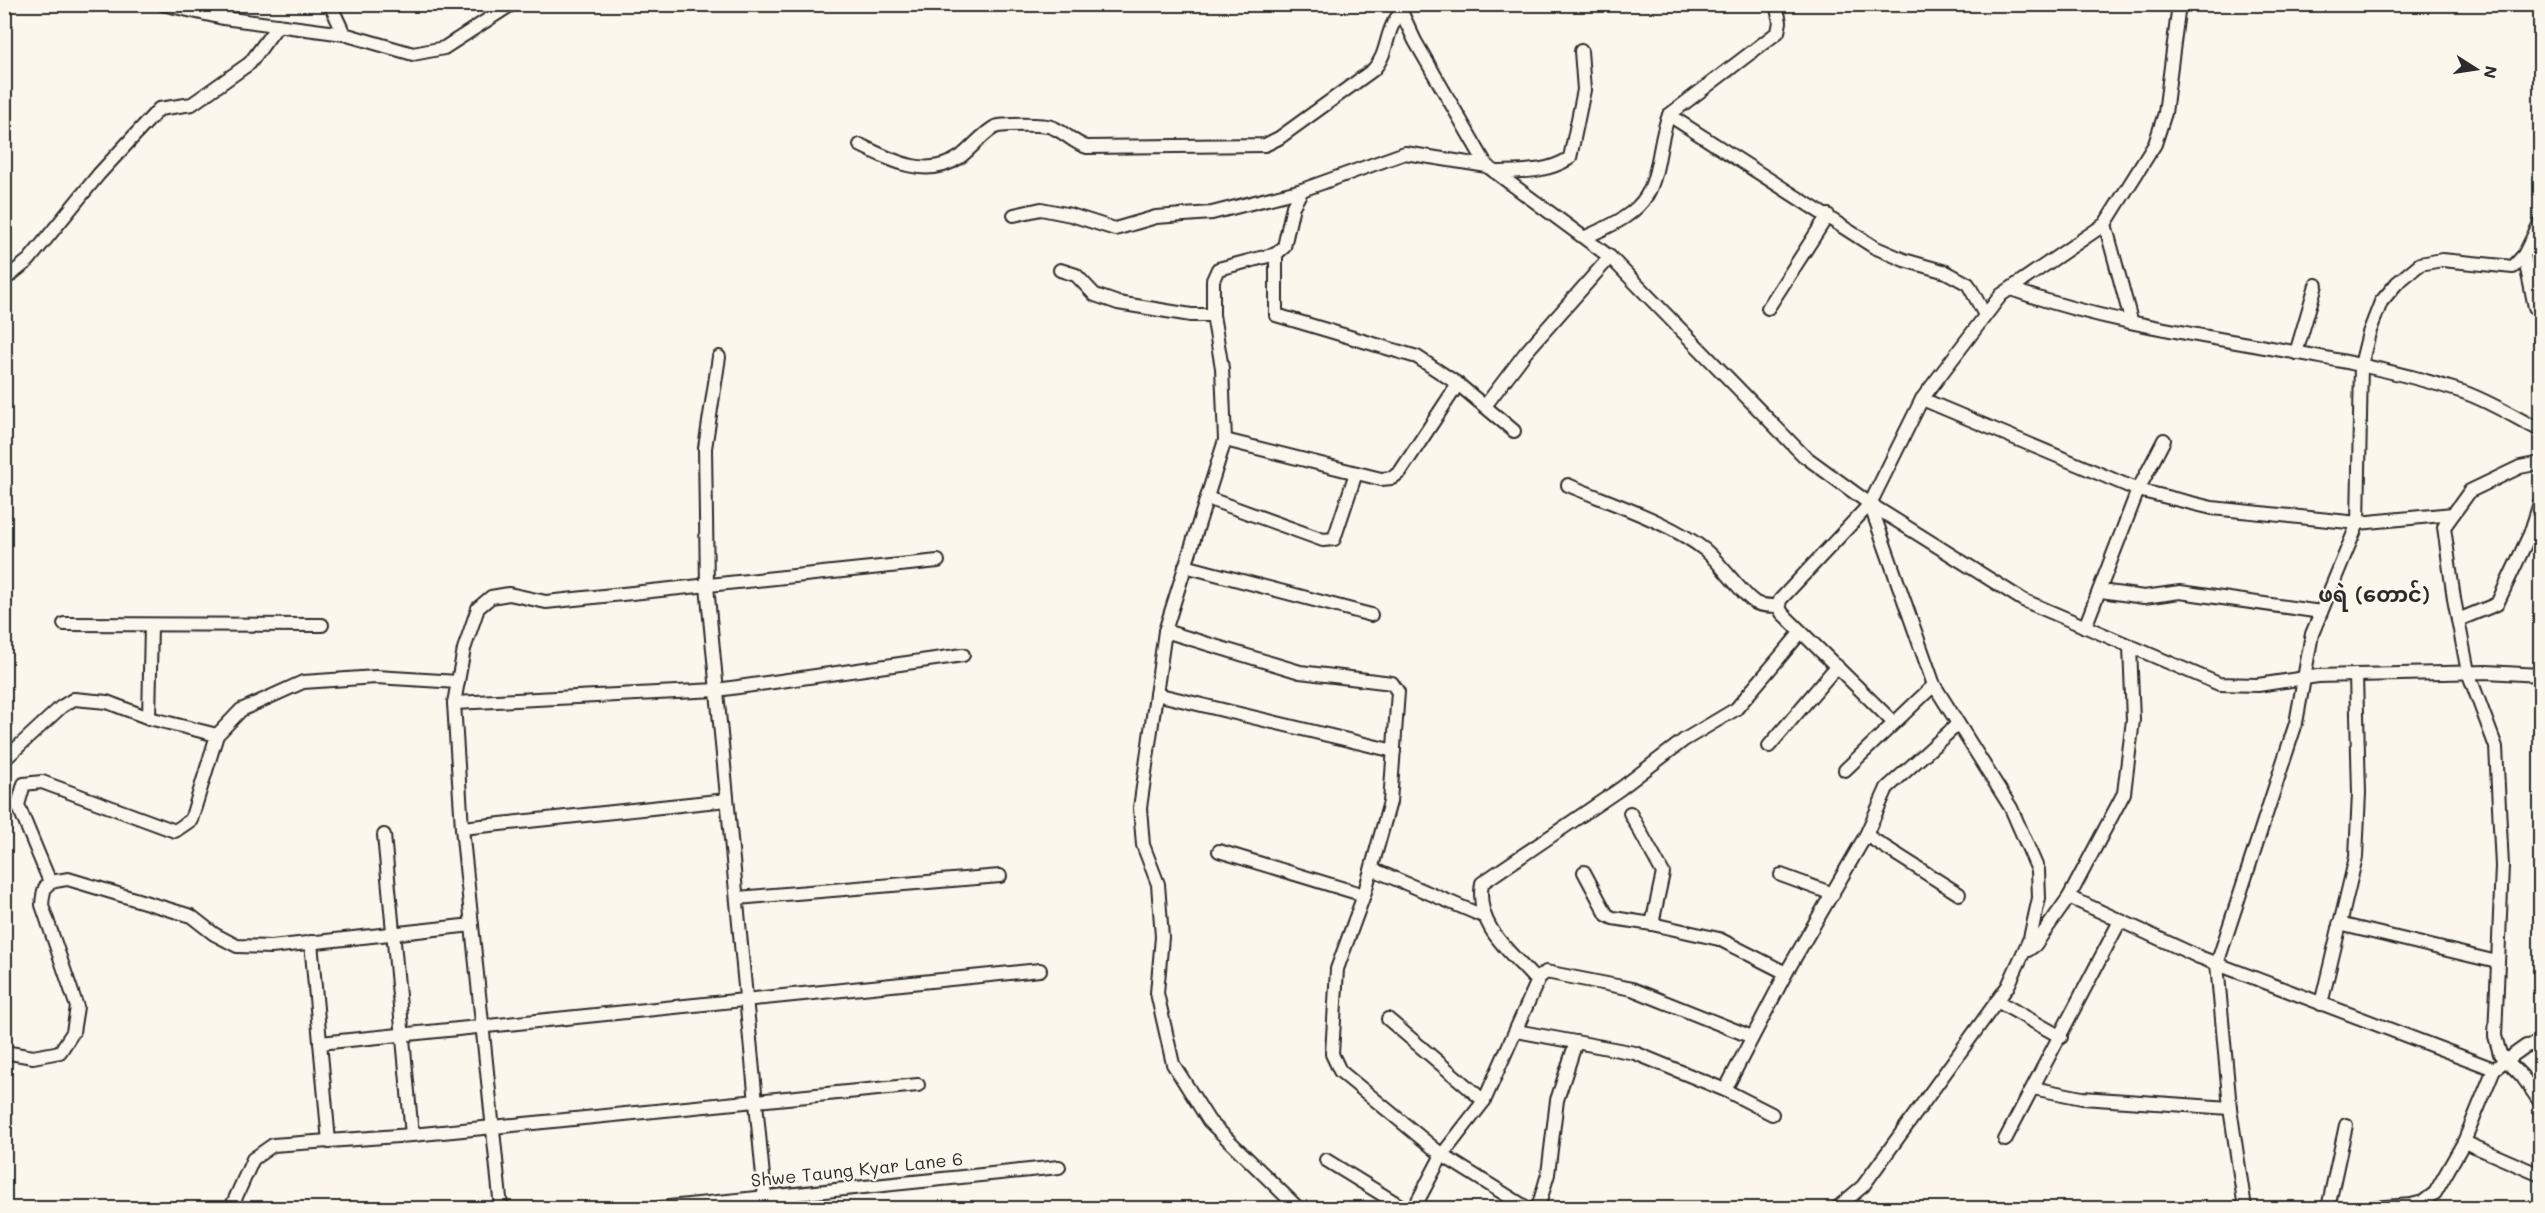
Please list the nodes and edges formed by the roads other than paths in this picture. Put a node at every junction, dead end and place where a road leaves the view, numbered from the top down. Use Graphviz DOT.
graph roads {
  1 [pos="162,4"];
  2 [pos="330,4"];
  3 [pos="512,4"];
  4 [pos="1776,4"];
  5 [pos="2179,4"];
  6 [pos="1400,8"];
  7 [pos="278,25"];
  8 [pos="344,34"];
  9 [pos="1581,51"];
  10 [pos="1669,114"];
  11 [pos="860,145"];
  12 [pos="1491,169"];
  13 [pos="1302,190"];
  14 [pos="1014,215"];
  15 [pos="1828,216"];
  16 [pos="2541,223"];
  17 [pos="2105,224"];
  18 [pos="1586,237"];
  19 [pos="1276,254"];
  20 [pos="2524,255"];
  21 [pos="1610,257"];
  22 [pos="1060,270"];
  23 [pos="4,280"];
  24 [pos="2316,285"];
  25 [pos="2011,289"];
  26 [pos="1768,308"];
  27 [pos="2541,314"];
  28 [pos="1213,315"];
  29 [pos="1985,315"];
  30 [pos="2131,320"];
  31 [pos="2296,353"];
  32 [pos="719,357"];
  33 [pos="2361,365"];
  34 [pos="1458,384"];
  35 [pos="1922,399"];
  36 [pos="1485,406"];
  37 [pos="2541,430"];
  38 [pos="1514,431"];
  39 [pos="1225,440"];
  40 [pos="2164,440"];
  41 [pos="2541,463"];
  42 [pos="1356,473"];
  43 [pos="1568,485"];
  44 [pos="2138,490"];
  45 [pos="1207,498"];
  46 [pos="2541,503"];
  47 [pos="1869,504"];
  48 [pos="2453,514"];
  49 [pos="2358,523"];
  50 [pos="938,561"];
  51 [pos="1185,566"];
  52 [pos="707,586"];
  53 [pos="2101,591"];
  54 [pos="1779,606"];
  55 [pos="2321,612"];
  56 [pos="1371,615"];
  57 [pos="2458,621"];
  58 [pos="64,624"];
  59 [pos="322,625"];
  60 [pos="151,626"];
  61 [pos="2085,627"];
  62 [pos="1166,631"];
  63 [pos="1801,632"];
  64 [pos="2130,647"];
  65 [pos="963,655"];
  66 [pos="1837,666"];
  67 [pos="2468,672"];
  68 [pos="2356,675"];
  69 [pos="2541,675"];
  70 [pos="2304,678"];
  71 [pos="458,682"];
  72 [pos="1934,685"];
  73 [pos="717,690"];
  74 [pos="1156,694"];
  75 [pos="454,703"];
  76 [pos="149,718"];
  77 [pos="1894,723"];
  78 [pos="1958,724"];
  79 [pos="217,735"];
  80 [pos="1769,746"];
  81 [pos="1394,751"];
  82 [pos="5,759"];
  83 [pos="1845,770"];
  84 [pos="727,800"];
  85 [pos="1630,813"];
  86 [pos="462,828"];
  87 [pos="1866,835"];
  88 [pos="384,836"];
  89 [pos="1219,851"];
  90 [pos="1372,869"];
  91 [pos="1584,872"];
  92 [pos="1781,875"];
  93 [pos="1000,876"];
  94 [pos="50,882"];
  95 [pos="1833,894"];
  96 [pos="1959,894"];
  97 [pos="1364,895"];
  98 [pos="2070,897"];
  99 [pos="737,898"];
  100 [pos="1483,916"];
  101 [pos="2120,921"];
  102 [pos="1652,924"];
  103 [pos="2339,924"];
  104 [pos="472,925"];
  105 [pos="392,933"];
  106 [pos="311,942"];
  107 [pos="2023,954"];
  108 [pos="2497,962"];
  109 [pos="2217,964"];
  110 [pos="1040,970"];
  111 [pos="1786,973"];
  112 [pos="1539,978"];
  113 [pos="746,998"];
  114 [pos="1997,1001"];
  115 [pos="2320,1004"];
  116 [pos="1388,1019"];
  117 [pos="482,1027"];
  118 [pos="1516,1031"];
  119 [pos="402,1034"];
  120 [pos="1752,1037"];
  121 [pos="2061,1037"];
  122 [pos="1576,1042"];
  123 [pos="320,1043"];
  124 [pos="2541,1043"];
  125 [pos="4,1052"];
  126 [pos="2506,1060"];
  127 [pos="2494,1069"];
  128 [pos="918,1085"];
  129 [pos="2033,1088"];
  130 [pos="1725,1090"];
  131 [pos="756,1099"];
  132 [pos="1484,1101"];
  133 [pos="2541,1102"];
  134 [pos="2230,1108"];
  135 [pos="1772,1114"];
  136 [pos="2346,1125"];
  137 [pos="492,1126"];
  138 [pos="412,1135"];
  139 [pos="2005,1140"];
  140 [pos="329,1142"];
  141 [pos="2464,1142"];
  142 [pos="1442,1155"];
  143 [pos="1326,1160"];
  144 [pos="1059,1167"];
  145 [pos="2541,1175"];
  146 [pos="766,1203"];
  147 [pos="2412,1207"];
  148 [pos="231,1209"];
  149 [pos="501,1209"];
  150 [pos="659,1209"];
  151 [pos="1298,1209"];
  152 [pos="1404,1209"];
  153 [pos="1414,1209"];
  154 [pos="1527,1209"];
  155 [pos="1538,1209"];
  156 [pos="1837,1209"];
  157 [pos="2245,1209"];
  158 [pos="2328,1209"];
  159 [pos="2371,1209"];
  1 -- 7 [label="street"];
  2 -- 8 [label="street"];
  3 -- 8 [label="street"];
  4 -- 10 [label="street"];
  5 -- 17 [label="street"];
  6 -- 11 [label="street"];
  6 -- 12 [label="street"];
  7 -- 8 [label="street"];
  7 -- 23 [label="street"];
  9 -- 12 [label="street"];
  10 -- 15 [label="street"];
  10 -- 18 [label="street"];
  12 -- 13 [label="street"];
  12 -- 18 [label="street"];
  13 -- 14 [label="street"];
  13 -- 19 [label="street"];
  15 -- 26 [label="street"];
  15 -- 29 [label="street"];
  16 -- 20 [label="street"];
  17 -- 25 [label="street"];
  17 -- 30 [label="street"];
  18 -- 21 [label="street"];
  19 -- 28 [label="street"];
  19 -- 34 [label="street"];
  20 -- 27 [label="street"];
  20 -- 33 [label="street"];
  21 -- 36 [label="street"];
  21 -- 47 [label="street"];
  22 -- 28 [label="street"];
  24 -- 31 [label="street"];
  25 -- 29 [label="street"];
  25 -- 30 [label="street"];
  28 -- 39 [label="street"];
  29 -- 35 [label="street"];
  30 -- 31 [label="street"];
  31 -- 33 [label="street"];
  32 -- 52 [label="street"];
  33 -- 37 [label="street"];
  33 -- 49 [label="street"];
  34 -- 36 [label="street"];
  34 -- 42 [label="street"];
  35 -- 44 [label="street"];
  35 -- 47 [label="street"];
  36 -- 38 [label="street"];
  39 -- 42 [label="street"];
  39 -- 45 [label="street"];
  40 -- 44 [label="street"];
  41 -- 48 [label="street"];
  42 -- 45 [label="street"];
  43 -- 54 [label="street"];
  44 -- 49 [label="street"];
  44 -- 53 [label="street"];
  45 -- 51 [label="street"];
  46 -- 57 [label="street"];
  47 -- 54 [label="street"];
  47 -- 61 [label="street"];
  47 -- 72 [label="street"];
  48 -- 49 [label="street"];
  48 -- 57 [label="street"];
  49 -- 55 [label="street"];
  50 -- 52 [label="street"];
  51 -- 56 [label="street"];
  51 -- 62 [label="street"];
  52 -- 71 [label="street"];
  52 -- 73 [label="street"];
  53 -- 55 [label="street"];
  53 -- 61 [label="street"];
  54 -- 63 [label="street"];
  55 -- 70 [label="street"];
  57 -- 67 [label="street"];
  58 -- 60 [label="street"];
  59 -- 60 [label="street"];
  60 -- 76 [label="street"];
  61 -- 64 [label="street"];
  62 -- 74 [label="street"];
  62 -- 81 [label="street"];
  63 -- 66 [label="street"];
  63 -- 100 [label="street"];
  64 -- 70 [label="street"];
  64 -- 98 [label="street"];
  65 -- 73 [label="street"];
  66 -- 77 [label="street"];
  66 -- 80 [label="street"];
  67 -- 68 [label="street"];
  67 -- 69 [label="street"];
  67 -- 108 [label="street"];
  68 -- 70 [label="street"];
  68 -- 103 [label="street"];
  70 -- 109 [label="street"];
  71 -- 75 [label="street"];
  71 -- 79 [label="street"];
  72 -- 77 [label="street"];
  72 -- 78 [label="street"];
  73 -- 75 [label="street"];
  73 -- 84 [label="street"];
  74 -- 81 [label="street"];
  74 -- 151 [label="street"];
  75 -- 86 [label="street"];
  76 -- 79 [label="street"];
  76 -- 82 [label="street"];
  77 -- 83 [label="street"];
  78 -- 87 [label="street"];
  78 -- 107 [label="street"];
  79 -- 94 [label="street"];
  81 -- 90 [label="street"];
  84 -- 86 [label="street"];
  84 -- 99 [label="street"];
  85 -- 102 [label="street"];
  86 -- 104 [label="street"];
  87 -- 95 [label="street"];
  87 -- 96 [label="street"];
  88 -- 105 [label="street"];
  89 -- 97 [label="street"];
  90 -- 97 [label="street"];
  90 -- 100 [label="street"];
  91 -- 102 [label="street"];
  92 -- 95 [label="street"];
  93 -- 99 [label="street"];
  94 -- 106 [label="street"];
  94 -- 125 [label="street"];
  95 -- 111 [label="street"];
  97 -- 142 [label="street"];
  98 -- 101 [label="street"];
  98 -- 107 [label="street"];
  99 -- 113 [label="street"];
  100 -- 112 [label="street"];
  101 -- 109 [label="street"];
  101 -- 121 [label="street"];
  102 -- 111 [label="street"];
  103 -- 108 [label="street"];
  103 -- 115 [label="street"];
  104 -- 105 [label="street"];
  104 -- 117 [label="street"];
  105 -- 106 [label="street"];
  105 -- 119 [label="street"];
  106 -- 123 [label="street"];
  107 -- 114 [label="street"];
  108 -- 126 [label="street"];
  109 -- 115 [label="street"];
  109 -- 134 [label="street"];
  110 -- 113 [label="street"];
  111 -- 120 [label="street"];
  112 -- 118 [label="street"];
  112 -- 120 [label="street"];
  113 -- 117 [label="street"];
  113 -- 131 [label="street"];
  114 -- 121 [label="street"];
  114 -- 156 [label="street"];
  115 -- 127 [label="street"];
  116 -- 132 [label="street"];
  117 -- 119 [label="street"];
  117 -- 137 [label="street"];
  118 -- 122 [label="street"];
  118 -- 132 [label="street"];
  119 -- 123 [label="street"];
  119 -- 138 [label="street"];
  120 -- 130 [label="street"];
  121 -- 129 [label="street"];
  122 -- 130 [label="street"];
  122 -- 155 [label="street"];
  123 -- 140 [label="street"];
  124 -- 126 [label="street"];
  126 -- 127 [label="street"];
  126 -- 133 [label="street"];
  127 -- 141 [label="street"];
  128 -- 131 [label="street"];
  129 -- 134 [label="street"];
  129 -- 139 [label="street"];
  130 -- 135 [label="street"];
  131 -- 137 [label="street"];
  131 -- 146 [label="street"];
  132 -- 142 [label="street"];
  134 -- 157 [label="street"];
  136 -- 158 [label="street"];
  137 -- 138 [label="street"];
  137 -- 149 [label="street"];
  138 -- 140 [label="street"];
  140 -- 148 [label="street"];
  141 -- 145 [label="street"];
  141 -- 147 [label="street"];
  142 -- 153 [label="street"];
  142 -- 154 [label="street"];
  143 -- 152 [label="street"];
  144 -- 146 [label="street, Shwe Taung Kyar Lane 6"];
  146 -- 150 [label="street, Shwe Taung Kyar Lane 6"];
  147 -- 159 [label="street"];
}
